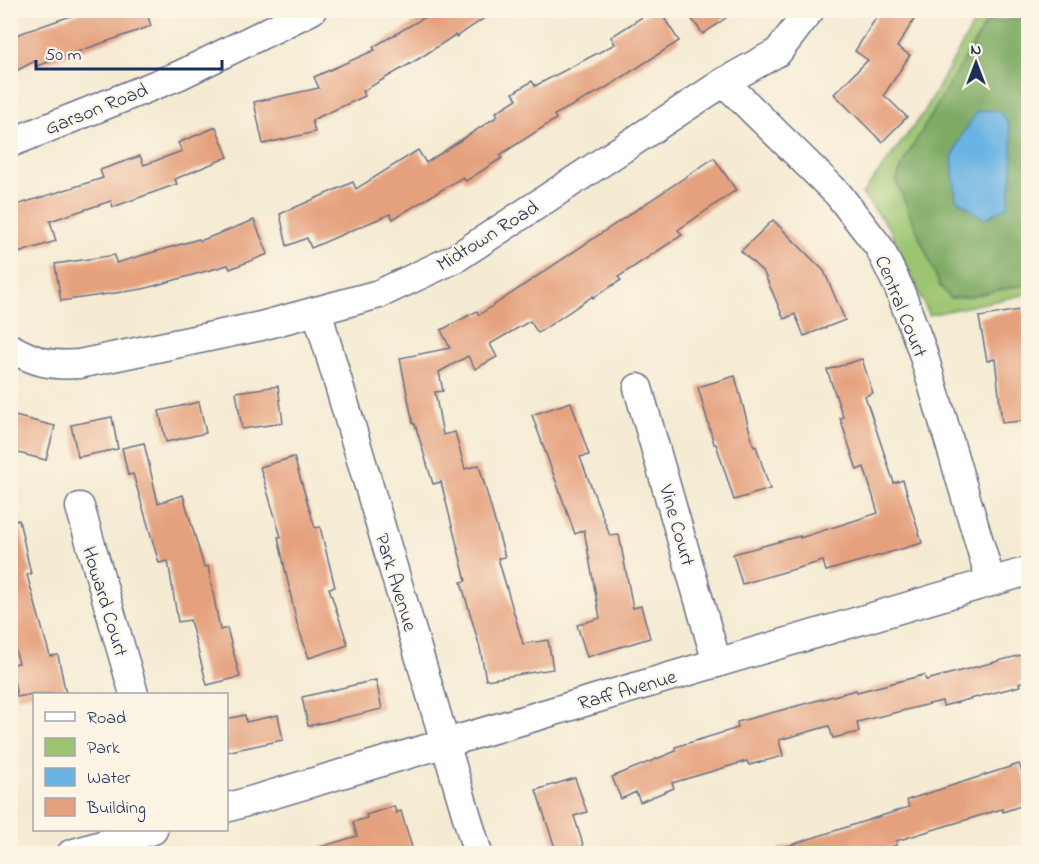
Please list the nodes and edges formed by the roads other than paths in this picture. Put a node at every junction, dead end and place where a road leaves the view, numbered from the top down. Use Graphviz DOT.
graph roads {
  1 [pos="312,10"];
  2 [pos="810,10"];
  3 [pos="724,82"];
  4 [pos="10,143"];
  5 [pos="317,310"];
  6 [pos="10,348"];
  7 [pos="638,387"];
  8 [pos="80,507"];
  9 [pos="1029,571"];
  10 [pos="990,582"];
  11 [pos="717,663"];
  12 [pos="134,693"];
  13 [pos="445,743"];
  14 [pos="228,807"];
  15 [pos="150,831"];
  16 [pos="71,854"];
  17 [pos="478,854"];
  1 -- 4 [label="street, Garson Road"];
  2 -- 3 [label="street, Midtown Road"];
  3 -- 5 [label="street, Midtown Road"];
  3 -- 10 [label="street, Central Court"];
  5 -- 6 [label="street, Midtown Road"];
  5 -- 13 [label="street, Park Avenue"];
  7 -- 11 [label="street, Vine Court"];
  8 -- 12 [label="street, Howard Court"];
  9 -- 10 [label="street, Raff Avenue"];
  10 -- 11 [label="street, Raff Avenue"];
  11 -- 13 [label="street, Raff Avenue"];
  13 -- 14 [label="street, Raff Avenue"];
  13 -- 17 [label="street, Park Avenue"];
  15 -- 16 [label="street"];
}
